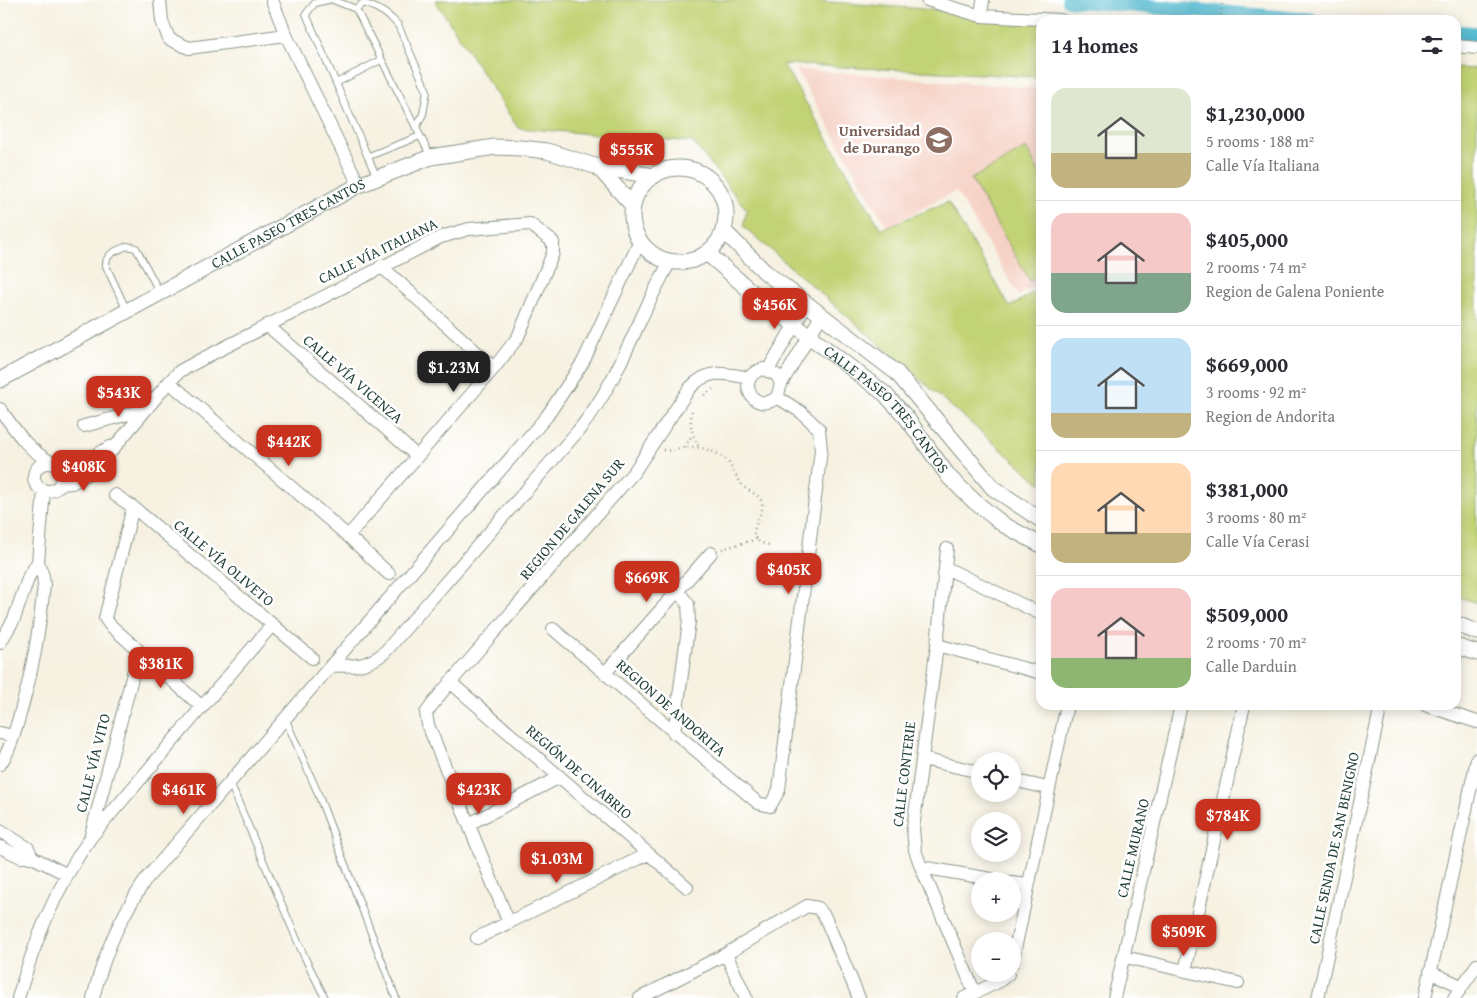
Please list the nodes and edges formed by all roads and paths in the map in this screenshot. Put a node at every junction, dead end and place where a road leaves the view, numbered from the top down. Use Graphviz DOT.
graph roads {
  1 [pos="160,0"];
  2 [pos="272,0"];
  3 [pos="328,0"];
  4 [pos="333,0"];
  5 [pos="927,0"];
  6 [pos="982,0"];
  7 [pos="1223,0"];
  8 [pos="356,9"];
  9 [pos="1221,15"];
  10 [pos="981,16"];
  11 [pos="1036,19"];
  12 [pos="286,35"];
  13 [pos="1461,46"];
  14 [pos="1477,48"];
  15 [pos="381,60"];
  16 [pos="336,83"];
  17 [pos="416,128"];
  18 [pos="420,136"];
  19 [pos="369,156"];
  20 [pos="430,157"];
  21 [pos="598,167"];
  22 [pos="654,176"];
  23 [pos="377,178"];
  24 [pos="359,185"];
  25 [pos="633,206"];
  26 [pos="724,230"];
  27 [pos="640,240"];
  28 [pos="707,253"];
  29 [pos="670,262"];
  30 [pos="381,266"];
  31 [pos="160,293"];
  32 [pos="806,304"];
  33 [pos="127,312"];
  34 [pos="821,316"];
  35 [pos="267,325"];
  36 [pos="794,325"];
  37 [pos="809,336"];
  38 [pos="494,368"];
  39 [pos="768,370"];
  40 [pos="726,373"];
  41 [pos="749,378"];
  42 [pos="0,380"];
  43 [pos="169,382"];
  44 [pos="781,384"];
  45 [pos="700,397"];
  46 [pos="777,398"];
  47 [pos="0,409"];
  48 [pos="692,409"];
  49 [pos="144,410"];
  50 [pos="84,426"];
  51 [pos="692,435"];
  52 [pos="22,440"];
  53 [pos="114,444"];
  54 [pos="685,447"];
  55 [pos="699,447"];
  56 [pos="652,448"];
  57 [pos="417,456"];
  58 [pos="57,466"];
  59 [pos="34,476"];
  60 [pos="60,484"];
  61 [pos="44,490"];
  62 [pos="114,495"];
  63 [pos="133,507"];
  64 [pos="1036,517"];
  65 [pos="348,536"];
  66 [pos="756,539"];
  67 [pos="1036,542"];
  68 [pos="770,544"];
  69 [pos="947,549"];
  70 [pos="711,553"];
  71 [pos="38,562"];
  72 [pos="946,568"];
  73 [pos="389,574"];
  74 [pos="678,590"];
  75 [pos="1036,612"];
  76 [pos="272,625"];
  77 [pos="1461,626"];
  78 [pos="552,629"];
  79 [pos="1477,632"];
  80 [pos="0,643"];
  81 [pos="937,644"];
  82 [pos="1461,648"];
  83 [pos="139,651"];
  84 [pos="1477,653"];
  85 [pos="312,658"];
  86 [pos="332,665"];
  87 [pos="1036,672"];
  88 [pos="605,673"];
  89 [pos="450,682"];
  90 [pos="202,707"];
  91 [pos="1065,710"];
  92 [pos="1180,710"];
  93 [pos="1243,710"];
  94 [pos="1380,710"];
  95 [pos="1440,710"];
  96 [pos="285,718"];
  97 [pos="1477,722"];
  98 [pos="0,733"];
  99 [pos="674,733"];
  100 [pos="13,736"];
  101 [pos="922,759"];
  102 [pos="1477,759"];
  103 [pos="0,764"];
  104 [pos="971,770"];
  105 [pos="560,777"];
  106 [pos="1021,782"];
  107 [pos="230,783"];
  108 [pos="1048,788"];
  109 [pos="468,824"];
  110 [pos="0,831"];
  111 [pos="91,837"];
  112 [pos="0,847"];
  113 [pos="648,854"];
  114 [pos="32,857"];
  115 [pos="921,867"];
  116 [pos="66,874"];
  117 [pos="971,876"];
  118 [pos="1021,885"];
  119 [pos="1027,886"];
  120 [pos="687,888"];
  121 [pos="508,923"];
  122 [pos="1018,932"];
  123 [pos="477,938"];
  124 [pos="726,954"];
  125 [pos="1125,958"];
  126 [pos="1477,965"];
  127 [pos="1185,971"];
  128 [pos="1430,972"];
  129 [pos="998,982"];
  130 [pos="1238,983"];
  131 [pos="1461,986"];
  132 [pos="969,995"];
  133 [pos="18,998"];
  134 [pos="93,998"];
  135 [pos="325,998"];
  136 [pos="396,998"];
  137 [pos="640,998"];
  138 [pos="746,998"];
  139 [pos="859,998"];
  140 [pos="1114,998"];
  141 [pos="1318,998"];
  142 [pos="1425,998"];
  143 [pos="1454,998"];
  1 -- 12 [label="street"];
  2 -- 12 [label="street"];
  3 -- 16 [label="lane"];
  4 -- 8 [label="lane"];
  5 -- 10 [label="street"];
  6 -- 10 [label="street"];
  7 -- 9 [label="path"];
  8 -- 15 [label="lane"];
  8 -- 17 [label="lane"];
  10 -- 11 [label="street"];
  12 -- 24 [label="street"];
  13 -- 14 [label="street"];
  15 -- 16 [label="lane"];
  15 -- 17 [label="lane"];
  16 -- 19 [label="lane"];
  17 -- 18 [label="lane"];
  18 -- 19 [label="lane"];
  18 -- 20 [label="lane"];
  19 -- 23 [label="lane"];
  20 -- 21 [label="street, CALLE PASEO TRES CANTOS"];
  20 -- 23 [label="street, CALLE PASEO TRES CANTOS"];
  21 -- 22 [label="street, CALLE PASEO TRES CANTOS"];
  21 -- 25 [label="street"];
  22 -- 25 [label="street"];
  22 -- 26 [label="street"];
  23 -- 24 [label="street, CALLE PASEO TRES CANTOS"];
  24 -- 31 [label="street, CALLE PASEO TRES CANTOS"];
  25 -- 27 [label="street"];
  26 -- 28 [label="street"];
  26 -- 32 [label="street, CALLE PASEO TRES CANTOS"];
  27 -- 29 [label="street"];
  27 -- 86 [label="street"];
  28 -- 29 [label="street"];
  28 -- 36 [label="street, CALLE PASEO TRES CANTOS"];
  29 -- 86 [label="street"];
  30 -- 35 [label="street, CALLE VÍA ITALIANA"];
  30 -- 38 [label="street"];
  30 -- 38 [label="street, CALLE VÍA ITALIANA"];
  31 -- 33 [label="street, CALLE PASEO TRES CANTOS"];
  31 -- 33 [label="lane"];
  32 -- 34 [label="street, CALLE PASEO TRES CANTOS"];
  32 -- 36 [label="street"];
  33 -- 42 [label="street, CALLE PASEO TRES CANTOS"];
  34 -- 37 [label="street"];
  34 -- 64 [label="street, CALLE PASEO TRES CANTOS"];
  35 -- 43 [label="street, CALLE VÍA ITALIANA"];
  35 -- 57 [label="street, CALLE VÍA VICENZA"];
  36 -- 37 [label="street, CALLE PASEO TRES CANTOS"];
  36 -- 39 [label="street"];
  37 -- 44 [label="street"];
  37 -- 67 [label="street, CALLE PASEO TRES CANTOS"];
  38 -- 57 [label="street, CALLE VÍA ITALIANA"];
  39 -- 41 [label="street"];
  39 -- 44 [label="street"];
  40 -- 41 [label="street, REGION DE GALENA SUR"];
  40 -- 45 [label="path"];
  40 -- 56 [label="street, REGION DE GALENA SUR"];
  41 -- 46 [label="street"];
  43 -- 49 [label="street, CALLE VÍA ITALIANA"];
  43 -- 65 [label="street"];
  44 -- 46 [label="street"];
  46 -- 99 [label="street, REGION DE ANDORITA"];
  47 -- 52 [label="street"];
  48 -- 51 [label="path"];
  49 -- 50 [label="street"];
  49 -- 53 [label="street, CALLE VÍA ITALIANA"];
  51 -- 54 [label="path"];
  51 -- 55 [label="path"];
  52 -- 58 [label="street"];
  52 -- 59 [label="street"];
  53 -- 58 [label="street, CALLE VÍA ITALIANA"];
  53 -- 60 [label="street, CALLE VÍA ITALIANA"];
  54 -- 55 [label="path"];
  54 -- 56 [label="path"];
  55 -- 66 [label="path"];
  56 -- 89 [label="street, REGION DE GALENA SUR"];
  57 -- 65 [label="street, CALLE VÍA ITALIANA"];
  58 -- 59 [label="street"];
  58 -- 60 [label="street"];
  59 -- 61 [label="street"];
  60 -- 61 [label="street"];
  61 -- 71 [label="street"];
  62 -- 63 [label="street, CALLE VÍA OLIVETO"];
  63 -- 76 [label="street, CALLE VÍA OLIVETO"];
  63 -- 83 [label="street"];
  65 -- 73 [label="street"];
  66 -- 68 [label="path"];
  66 -- 70 [label="path"];
  69 -- 72 [label="street, CALLE CONTERIE"];
  70 -- 74 [label="street"];
  71 -- 80 [label="street"];
  71 -- 100 [label="street"];
  72 -- 75 [label="street"];
  72 -- 81 [label="street, CALLE CONTERIE"];
  74 -- 88 [label="street"];
  74 -- 99 [label="street"];
  76 -- 85 [label="street, CALLE VÍA OLIVETO"];
  76 -- 90 [label="street"];
  77 -- 79 [label="street"];
  78 -- 88 [label="street, REGION DE ANDORITA"];
  81 -- 87 [label="street"];
  81 -- 101 [label="street, CALLE CONTERIE"];
  82 -- 84 [label="street"];
  83 -- 90 [label="street"];
  83 -- 111 [label="street, CALLE VÍA VITO"];
  86 -- 96 [label="street"];
  88 -- 99 [label="street, REGION DE ANDORITA"];
  89 -- 105 [label="street, REGIÓN DE CINABRIO"];
  89 -- 109 [label="street, REGION DE GALENA SUR"];
  90 -- 111 [label="street"];
  91 -- 108 [label="street"];
  92 -- 125 [label="street, CALLE MURANO"];
  93 -- 127 [label="street"];
  94 -- 141 [label="street, CALLE SENDA DE SAN BENIGNO"];
  95 -- 97 [label="street"];
  96 -- 107 [label="street"];
  96 -- 136 [label="lane"];
  98 -- 100 [label="street"];
  100 -- 103 [label="street"];
  101 -- 104 [label="street"];
  101 -- 115 [label="street, CALLE CONTERIE"];
  102 -- 128 [label="street"];
  105 -- 109 [label="street"];
  105 -- 113 [label="street, REGIÓN DE CINABRIO"];
  106 -- 108 [label="street"];
  107 -- 134 [label="street"];
  107 -- 135 [label="lane"];
  108 -- 119 [label="street"];
  109 -- 121 [label="street"];
  110 -- 114 [label="street"];
  111 -- 116 [label="street"];
  112 -- 114 [label="street"];
  113 -- 120 [label="street, REGIÓN DE CINABRIO"];
  113 -- 121 [label="street"];
  114 -- 116 [label="street"];
  115 -- 117 [label="street"];
  115 -- 132 [label="street, CALLE CONTERIE"];
  116 -- 133 [label="street"];
  118 -- 119 [label="street"];
  119 -- 122 [label="street"];
  121 -- 123 [label="street"];
  124 -- 137 [label="street"];
  124 -- 138 [label="street"];
  124 -- 139 [label="street"];
  125 -- 127 [label="street"];
  125 -- 140 [label="street, CALLE MURANO"];
  126 -- 131 [label="street"];
  127 -- 130 [label="street"];
  128 -- 131 [label="street"];
  128 -- 142 [label="street"];
  129 -- 132 [label="street"];
  131 -- 143 [label="street"];
}
